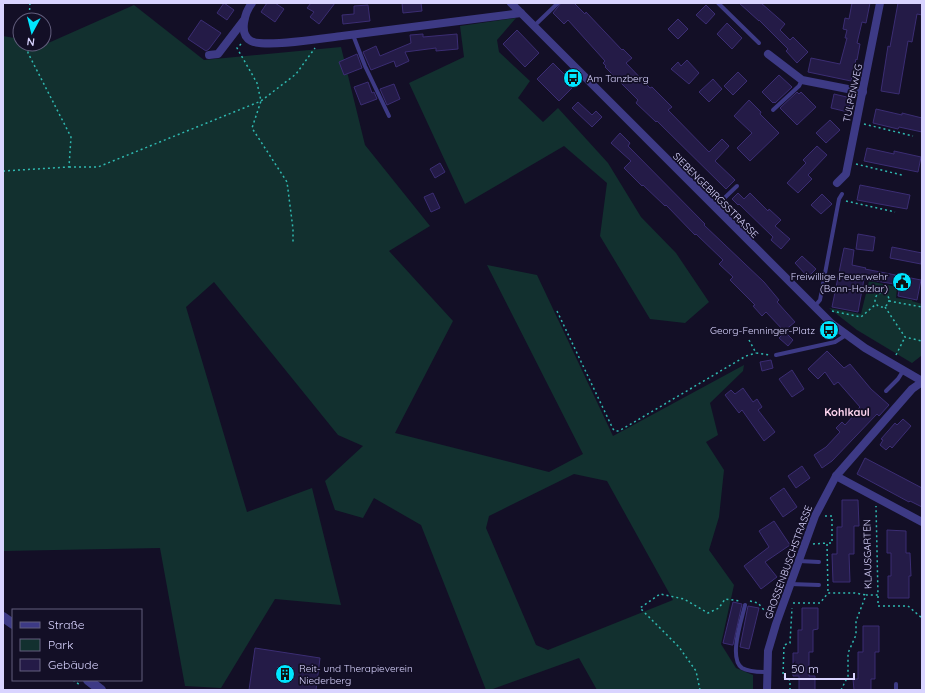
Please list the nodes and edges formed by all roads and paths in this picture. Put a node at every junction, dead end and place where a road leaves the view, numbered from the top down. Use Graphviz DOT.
graph roads {
  1 [pos="252,3"];
  2 [pos="511,3"];
  3 [pos="558,3"];
  4 [pos="718,3"];
  5 [pos="880,3"];
  6 [pos="521,13"];
  7 [pos="244,20"];
  8 [pos="534,26"];
  9 [pos="353,34"];
  10 [pos="247,38"];
  11 [pos="322,38"];
  12 [pos="758,43"];
  13 [pos="28,52"];
  14 [pos="209,54"];
  15 [pos="768,54"];
  16 [pos="802,80"];
  17 [pos="863,92"];
  18 [pos="260,101"];
  19 [pos="773,110"];
  20 [pos="389,116"];
  21 [pos="856,122"];
  22 [pos="913,136"];
  23 [pos="848,162"];
  24 [pos="70,167"];
  25 [pos="3,171"];
  26 [pos="902,175"];
  27 [pos="837,183"];
  28 [pos="736,186"];
  29 [pos="842,194"];
  30 [pos="839,199"];
  31 [pos="715,208"];
  32 [pos="895,212"];
  33 [pos="293,244"];
  34 [pos="889,300"];
  35 [pos="876,304"];
  36 [pos="814,307"];
  37 [pos="884,307"];
  38 [pos="922,307"];
  39 [pos="830,310"];
  40 [pos="557,311"];
  41 [pos="846,335"];
  42 [pos="905,337"];
  43 [pos="749,340"];
  44 [pos="922,341"];
  45 [pos="756,353"];
  46 [pos="776,355"];
  47 [pos="895,357"];
  48 [pos="903,371"];
  49 [pos="922,381"];
  50 [pos="886,391"];
  51 [pos="836,476"];
  52 [pos="876,496"];
  53 [pos="815,516"];
  54 [pos="922,522"];
  55 [pos="804,544"];
  56 [pos="827,544"];
  57 [pos="798,561"];
  58 [pos="819,562"];
  59 [pos="790,584"];
  60 [pos="819,585"];
  61 [pos="828,593"];
  62 [pos="866,595"];
  63 [pos="878,595"];
  64 [pos="745,605"];
  65 [pos="3,617"];
  66 [pos="922,618"];
  67 [pos="12,623"];
  68 [pos="776,624"];
  69 [pos="766,672"];
  70 [pos="89,681"];
  71 [pos="896,684"];
  72 [pos="101,690"];
  73 [pos="700,690"];
  74 [pos="767,690"];
  75 [pos="790,690"];
  76 [pos="841,690"];
  77 [pos="896,690"];
  1 -- 7 [label="street"];
  2 -- 6 [label="street, SIEBENGEBIRGSSTRASSE"];
  3 -- 8 [label="lane"];
  4 -- 12 [label="lane"];
  5 -- 17 [label="street, TULPENWEG"];
  6 -- 8 [label="street, SIEBENGEBIRGSSTRASSE"];
  6 -- 9 [label="street"];
  7 -- 10 [label="street"];
  7 -- 14 [label="street"];
  8 -- 31 [label="street, SIEBENGEBIRGSSTRASSE"];
  9 -- 11 [label="street"];
  9 -- 20 [label="lane"];
  10 -- 11 [label="street"];
  10 -- 18 [label="path"];
  11 -- 18 [label="path"];
  13 -- 24 [label="path"];
  15 -- 16 [label="street"];
  16 -- 17 [label="street"];
  16 -- 19 [label="lane"];
  17 -- 21 [label="street, TULPENWEG"];
  18 -- 24 [label="path"];
  18 -- 33 [label="path"];
  21 -- 22 [label="path"];
  21 -- 23 [label="street, TULPENWEG"];
  23 -- 26 [label="path"];
  23 -- 27 [label="street, TULPENWEG"];
  24 -- 25 [label="path"];
  28 -- 31 [label="lane"];
  29 -- 30 [label="lane"];
  30 -- 32 [label="path"];
  30 -- 36 [label="lane"];
  31 -- 36 [label="street, SIEBENGEBIRGSSTRASSE"];
  34 -- 35 [label="path"];
  34 -- 37 [label="path"];
  34 -- 38 [label="path"];
  35 -- 37 [label="path"];
  35 -- 39 [label="path"];
  36 -- 41 [label="street, SIEBENGEBIRGSSTRASSE"];
  37 -- 42 [label="path"];
  40 -- 45 [label="path"];
  41 -- 46 [label="lane"];
  41 -- 48 [label="street, SIEBENGEBIRGSSTRASSE"];
  42 -- 44 [label="path"];
  42 -- 47 [label="path"];
  43 -- 45 [label="path"];
  45 -- 46 [label="path"];
  48 -- 49 [label="street, SIEBENGEBIRGSSTRASSE"];
  48 -- 50 [label="lane"];
  49 -- 51 [label="street, GROSSENBUSCHSTRASSE"];
  51 -- 52 [label="street"];
  51 -- 53 [label="street, GROSSENBUSCHSTRASSE"];
  52 -- 54 [label="street"];
  52 -- 63 [label="path, KLAUSGARTEN"];
  53 -- 55 [label="street, GROSSENBUSCHSTRASSE"];
  53 -- 56 [label="path"];
  55 -- 56 [label="path"];
  55 -- 57 [label="street, GROSSENBUSCHSTRASSE"];
  56 -- 61 [label="path"];
  57 -- 58 [label="lane"];
  57 -- 59 [label="street, GROSSENBUSCHSTRASSE"];
  59 -- 60 [label="lane"];
  59 -- 68 [label="street, GROSSENBUSCHSTRASSE"];
  61 -- 62 [label="path"];
  61 -- 75 [label="path"];
  62 -- 63 [label="path, KLAUSGARTEN"];
  62 -- 76 [label="path, KLAUSGARTEN"];
  63 -- 66 [label="path"];
  64 -- 69 [label="lane"];
  65 -- 67 [label="street"];
  68 -- 69 [label="street, GROSSENBUSCHSTRASSE"];
  68 -- 73 [label="path"];
  69 -- 74 [label="street, GROSSENBUSCHSTRASSE"];
  70 -- 72 [label="street"];
  71 -- 77 [label="lane"];
}
